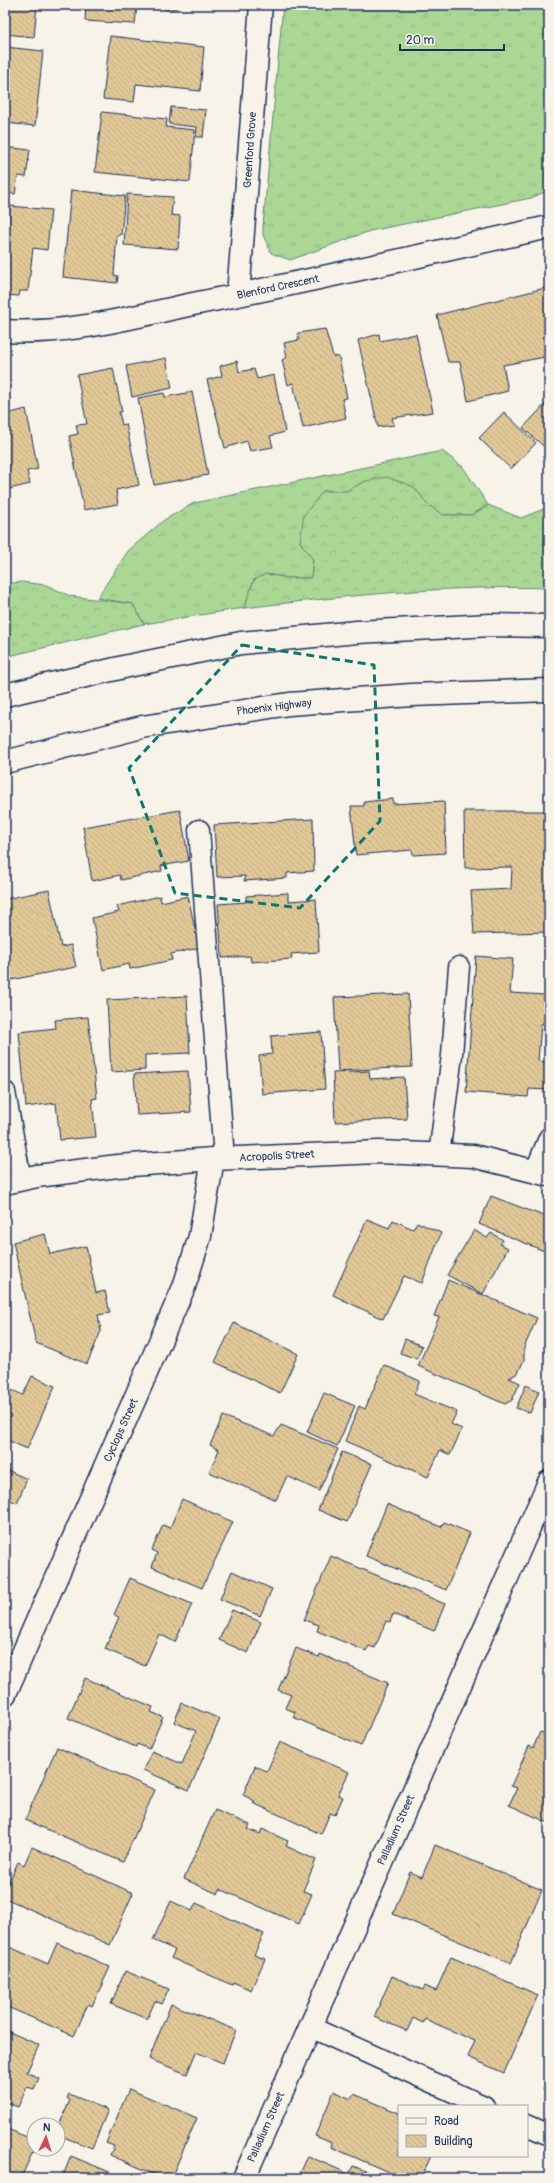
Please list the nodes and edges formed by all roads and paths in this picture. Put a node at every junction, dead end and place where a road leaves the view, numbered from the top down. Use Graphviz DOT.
graph roads {
  1 [pos="261,5"];
  2 [pos="549,227"];
  3 [pos="238,296"];
  4 [pos="5,331"];
  5 [pos="549,626"];
  6 [pos="549,690"];
  7 [pos="5,695"];
  8 [pos="5,762"];
  9 [pos="199,830"];
  10 [pos="459,967"];
  11 [pos="5,1092"];
  12 [pos="549,1138"];
  13 [pos="439,1155"];
  14 [pos="218,1159"];
  15 [pos="542,1173"];
  16 [pos="13,1181"];
  17 [pos="549,1482"];
  18 [pos="5,1694"];
  19 [pos="310,2027"];
  20 [pos="482,2105"];
  21 [pos="528,2125"];
  22 [pos="549,2135"];
  23 [pos="244,2178"];
  1 -- 3 [label="street, Greenford Grove"];
  2 -- 3 [label="street, Blenford Crescent"];
  3 -- 4 [label="street, Blenford Crescent"];
  5 -- 7 [label="street"];
  6 -- 8 [label="street, Phoenix Highway"];
  9 -- 14 [label="lane"];
  10 -- 13 [label="lane"];
  11 -- 16 [label="lane"];
  12 -- 15 [label="lane"];
  13 -- 14 [label="street, Acropolis Street"];
  13 -- 15 [label="street, Acropolis Street"];
  14 -- 16 [label="street, Acropolis Street"];
  14 -- 18 [label="street, Cyclops Street"];
  17 -- 19 [label="street, Palladium Street"];
  19 -- 20 [label="lane"];
  19 -- 23 [label="street, Palladium Street"];
  21 -- 22 [label="lane"];
}
